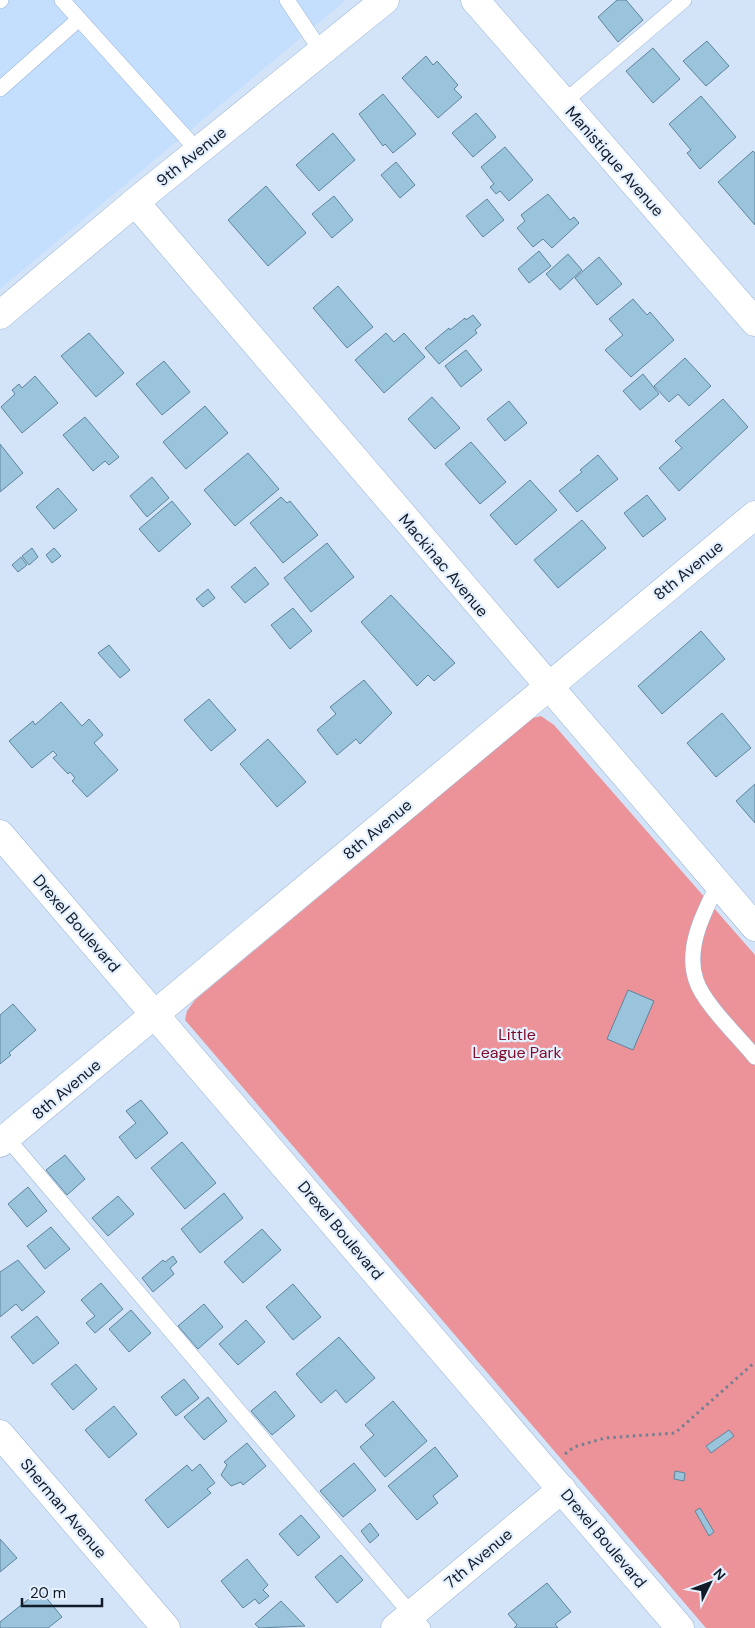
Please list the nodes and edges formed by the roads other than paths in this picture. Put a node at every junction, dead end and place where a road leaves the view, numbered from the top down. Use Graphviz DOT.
graph roads {
  1 [pos="62,0"];
  2 [pos="287,0"];
  3 [pos="384,0"];
  4 [pos="475,0"];
  5 [pos="684,0"];
  6 [pos="79,19"];
  7 [pos="321,51"];
  8 [pos="0,89"];
  9 [pos="564,102"];
  10 [pos="198,151"];
  11 [pos="135,202"];
  12 [pos="0,315"];
  13 [pos="755,322"];
  14 [pos="755,515"];
  15 [pos="547,686"];
  16 [pos="0,834"];
  17 [pos="718,884"];
  18 [pos="755,927"];
  19 [pos="156,1014"];
  20 [pos="755,1057"];
  21 [pos="3,1141"];
  22 [pos="0,1434"];
  23 [pos="553,1479"];
  24 [pos="410,1624"];
  25 [pos="166,1628"];
  26 [pos="680,1628"];
  1 -- 6 [label="lane"];
  2 -- 7 [label="lane"];
  3 -- 7 [label="street, 9th Avenue"];
  4 -- 9 [label="street, Manistique Avenue"];
  5 -- 9 [label="lane"];
  6 -- 8 [label="lane"];
  6 -- 10 [label="lane"];
  7 -- 10 [label="street, 9th Avenue"];
  9 -- 13 [label="street, Manistique Avenue"];
  10 -- 11 [label="street, 9th Avenue"];
  11 -- 12 [label="street, 9th Avenue"];
  11 -- 15 [label="street, Mackinac Avenue"];
  14 -- 15 [label="street, 8th Avenue"];
  15 -- 17 [label="street, Mackinac Avenue"];
  15 -- 19 [label="street, 8th Avenue"];
  16 -- 19 [label="street, Drexel Boulevard"];
  17 -- 18 [label="street, Mackinac Avenue"];
  17 -- 20 [label="lane"];
  19 -- 21 [label="street, 8th Avenue"];
  19 -- 23 [label="street, Drexel Boulevard"];
  21 -- 24 [label="lane"];
  22 -- 25 [label="street, Sherman Avenue"];
  23 -- 24 [label="street, 7th Avenue"];
  23 -- 26 [label="street, Drexel Boulevard"];
}
